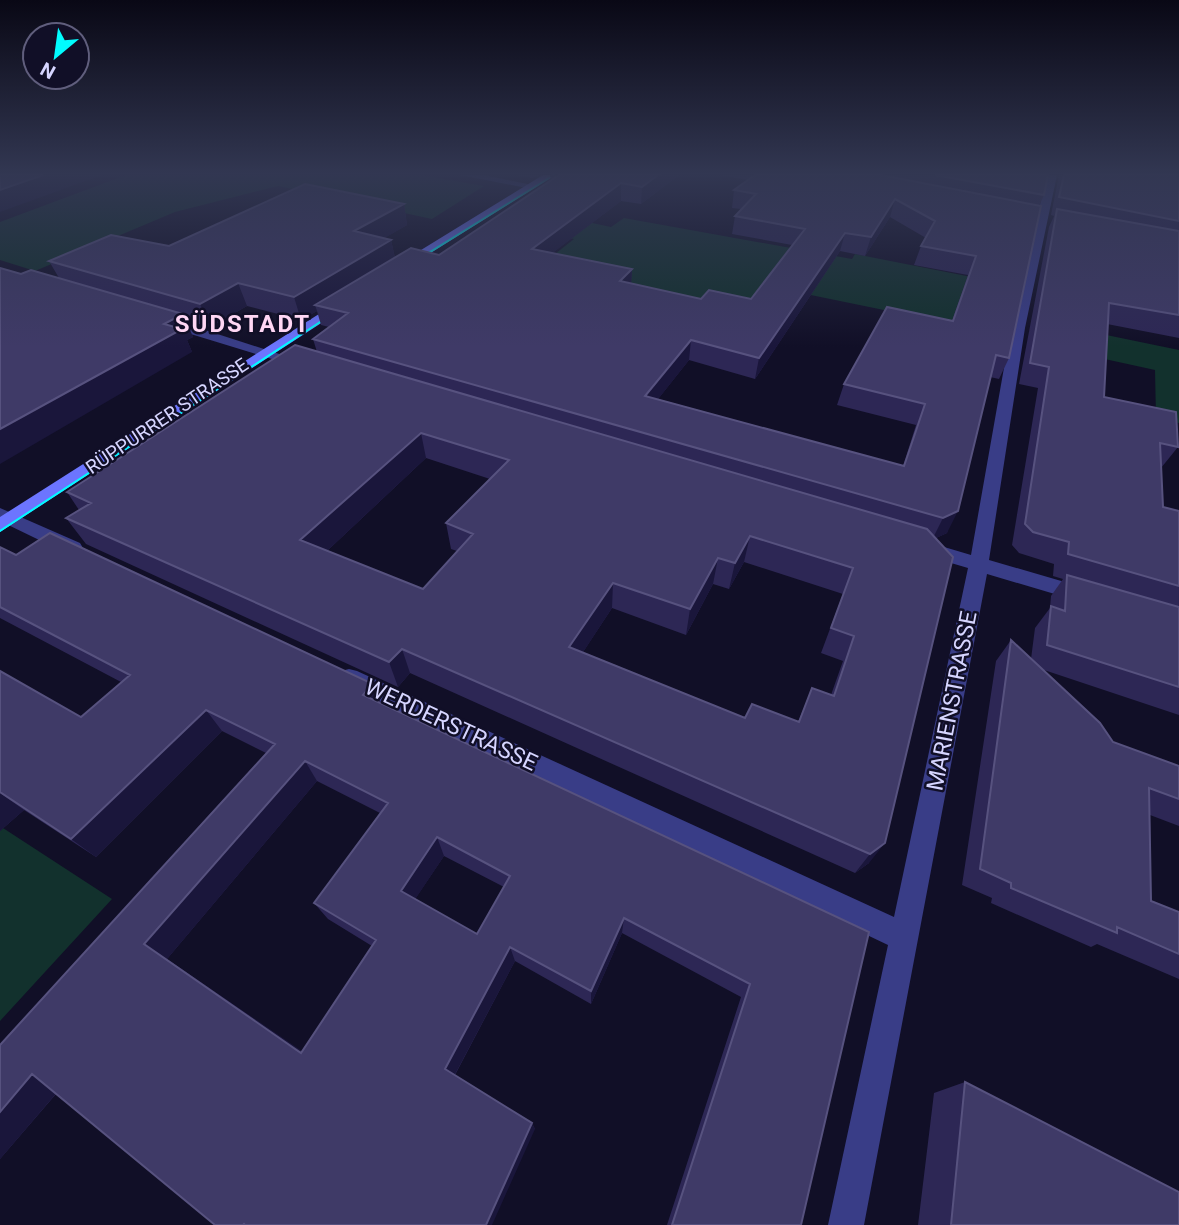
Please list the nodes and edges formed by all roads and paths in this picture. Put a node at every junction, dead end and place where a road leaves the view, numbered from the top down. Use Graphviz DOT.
graph roads {
  1 [pos="456,232"];
  2 [pos="1039,232"];
  3 [pos="388,274"];
  4 [pos="355,295"];
  5 [pos="147,317"];
  6 [pos="263,353"];
  7 [pos="314,368"];
  8 [pos="4,520"];
  9 [pos="901,541"];
  10 [pos="86,554"];
  11 [pos="979,564"];
  12 [pos="1108,602"];
  13 [pos="323,666"];
  14 [pos="902,936"];
  15 [pos="846,1225"];
  1 -- 3 [label="main road"];
  2 -- 11 [label="street, MARIENSTRASSE"];
  4 -- 6 [label="main road, RÜPPURRER STRASSE"];
  5 -- 6 [label="street"];
  6 -- 7 [label="street"];
  6 -- 8 [label="main road, RÜPPURRER STRASSE"];
  8 -- 10 [label="street"];
  9 -- 11 [label="street"];
  11 -- 12 [label="street"];
  11 -- 14 [label="street, MARIENSTRASSE"];
  13 -- 14 [label="street, WERDERSTRASSE"];
  14 -- 15 [label="street, MARIENSTRASSE"];
}
